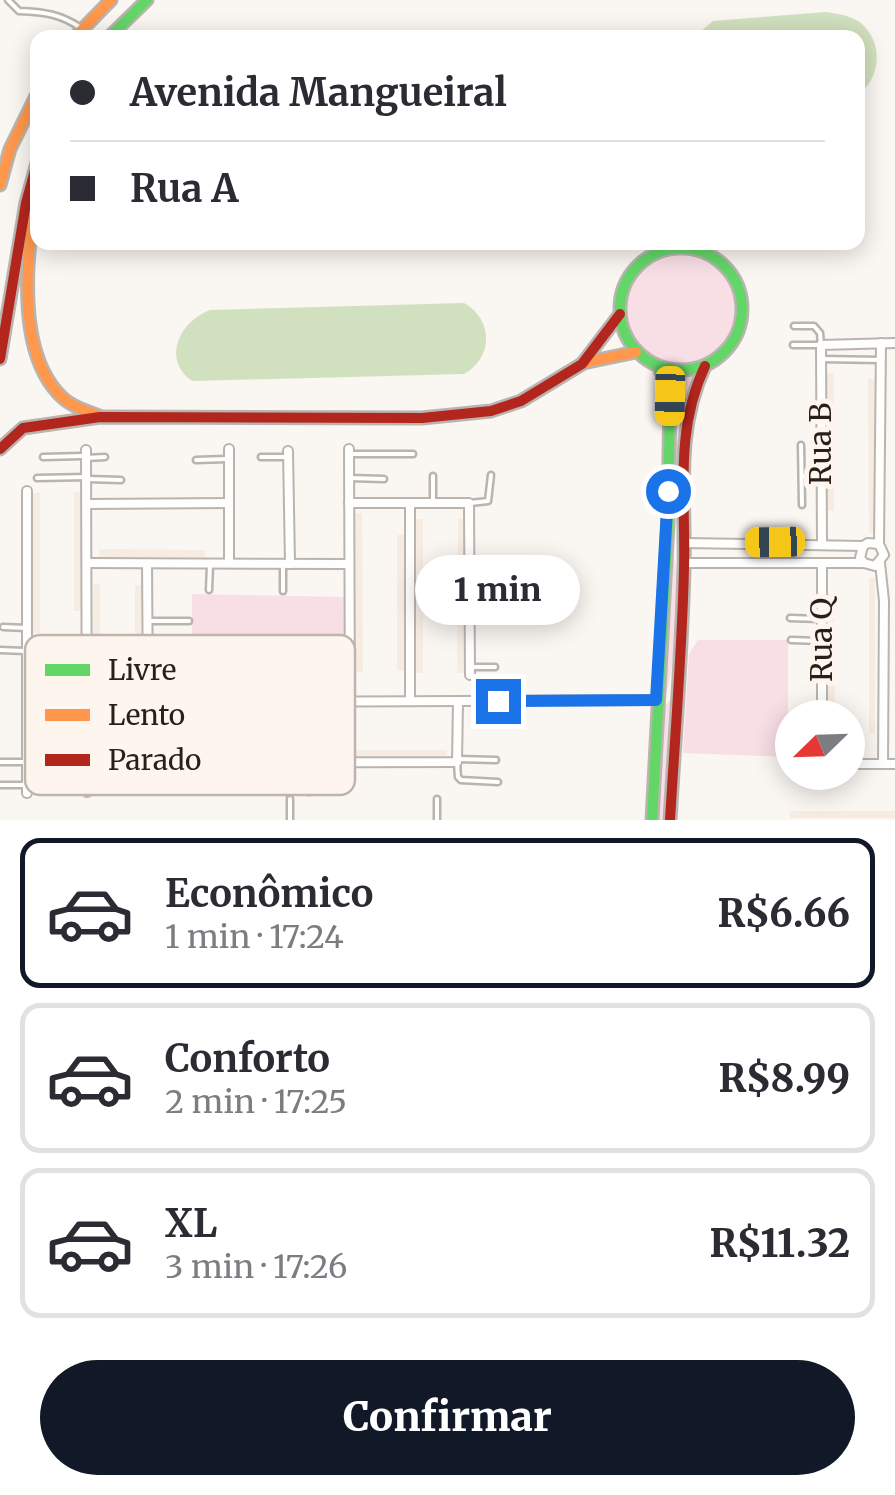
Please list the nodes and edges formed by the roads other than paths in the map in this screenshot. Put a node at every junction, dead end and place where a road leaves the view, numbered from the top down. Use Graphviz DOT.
graph roads {
  1 [pos="8,0"];
  2 [pos="111,0"];
  3 [pos="147,0"];
  4 [pos="75,30"];
  5 [pos="81,30"];
  6 [pos="116,30"];
  7 [pos="30,109"];
  8 [pos="0,185"];
  9 [pos="30,188"];
  10 [pos="26,203"];
  11 [pos="662,250"];
  12 [pos="692,250"];
  13 [pos="620,314"];
  14 [pos="794,326"];
  15 [pos="881,343"];
  16 [pos="895,343"];
  17 [pos="794,345"];
  18 [pos="822,345"];
  19 [pos="636,352"];
  20 [pos="0,359"];
  21 [pos="821,359"];
  22 [pos="881,360"];
  23 [pos="582,364"];
  24 [pos="659,366"];
  25 [pos="704,366"];
  26 [pos="881,402"];
  27 [pos="895,402"];
  28 [pos="100,417"];
  29 [pos="802,445"];
  30 [pos="0,449"];
  31 [pos="229,449"];
  32 [pos="349,452"];
  33 [pos="288,454"];
  34 [pos="413,454"];
  35 [pos="86,455"];
  36 [pos="43,457"];
  37 [pos="261,457"];
  38 [pos="105,458"];
  39 [pos="196,460"];
  40 [pos="229,460"];
  41 [pos="880,463"];
  42 [pos="895,463"];
  43 [pos="491,475"];
  44 [pos="820,475"];
  45 [pos="433,476"];
  46 [pos="802,476"];
  47 [pos="37,478"];
  48 [pos="87,478"];
  49 [pos="348,478"];
  50 [pos="384,479"];
  51 [pos="122,480"];
  52 [pos="27,491"];
  53 [pos="228,503"];
  54 [pos="349,503"];
  55 [pos="434,503"];
  56 [pos="469,503"];
  57 [pos="87,504"];
  58 [pos="410,504"];
  59 [pos="802,505"];
  60 [pos="668,523"];
  61 [pos="775,542"];
  62 [pos="684,544"];
  63 [pos="822,544"];
  64 [pos="879,544"];
  65 [pos="863,546"];
  66 [pos="88,562"];
  67 [pos="210,563"];
  68 [pos="230,563"];
  69 [pos="684,563"];
  70 [pos="822,563"];
  71 [pos="864,563"];
  72 [pos="880,563"];
  73 [pos="147,564"];
  74 [pos="287,564"];
  75 [pos="349,564"];
  76 [pos="784,564"];
  77 [pos="470,572"];
  78 [pos="501,572"];
  79 [pos="209,590"];
  80 [pos="283,592"];
  81 [pos="790,618"];
  82 [pos="823,619"];
  83 [pos="148,621"];
  84 [pos="188,621"];
  85 [pos="3,628"];
  86 [pos="27,628"];
  87 [pos="27,635"];
  88 [pos="87,635"];
  89 [pos="148,635"];
  90 [pos="350,635"];
  91 [pos="791,640"];
  92 [pos="823,641"];
  93 [pos="884,644"];
  94 [pos="895,644"];
  95 [pos="25,647"];
  96 [pos="0,650"];
  97 [pos="494,667"];
  98 [pos="470,671"];
  99 [pos="678,688"];
  100 [pos="410,699"];
  101 [pos="656,700"];
  102 [pos="822,700"];
  103 [pos="355,701"];
  104 [pos="458,701"];
  105 [pos="884,703"];
  106 [pos="895,703"];
  107 [pos="457,760"];
  108 [pos="496,760"];
  109 [pos="355,762"];
  110 [pos="865,764"];
  111 [pos="883,764"];
  112 [pos="895,764"];
  113 [pos="498,782"];
  114 [pos="0,784"];
  115 [pos="25,789"];
  116 [pos="290,799"];
  117 [pos="437,799"];
  118 [pos="290,820"];
  119 [pos="437,820"];
  120 [pos="653,820"];
  121 [pos="667,820"];
  1 -- 4 [label="lane"];
  2 -- 5 [label="street"];
  3 -- 6 [label="street"];
  7 -- 8 [label="street"];
  9 -- 10 [label="street"];
  10 -- 20 [label="street"];
  10 -- 28 [label="street"];
  11 -- 13 [label="street"];
  12 -- 25 [label="street"];
  13 -- 19 [label="street"];
  13 -- 23 [label="street"];
  14 -- 18 [label="lane"];
  15 -- 16 [label="street"];
  15 -- 18 [label="street"];
  15 -- 22 [label="street"];
  17 -- 18 [label="lane"];
  18 -- 21 [label="street, Rua B"];
  19 -- 23 [label="street"];
  19 -- 24 [label="street"];
  21 -- 22 [label="lane"];
  21 -- 44 [label="street, Rua B"];
  22 -- 26 [label="street"];
  23 -- 28 [label="street"];
  24 -- 25 [label="street"];
  24 -- 60 [label="street"];
  25 -- 62 [label="street"];
  26 -- 27 [label="street"];
  26 -- 41 [label="street"];
  28 -- 30 [label="street"];
  29 -- 46 [label="lane"];
  31 -- 40 [label="street"];
  32 -- 34 [label="lane"];
  32 -- 49 [label="street"];
  33 -- 37 [label="lane"];
  33 -- 74 [label="street"];
  35 -- 36 [label="lane"];
  35 -- 38 [label="lane"];
  35 -- 48 [label="street"];
  39 -- 40 [label="lane"];
  40 -- 53 [label="street"];
  41 -- 42 [label="street"];
  41 -- 64 [label="street"];
  43 -- 56 [label="lane"];
  44 -- 46 [label="lane"];
  44 -- 63 [label="street, Rua B"];
  45 -- 55 [label="lane"];
  46 -- 59 [label="lane"];
  47 -- 48 [label="lane"];
  48 -- 51 [label="lane"];
  48 -- 57 [label="street"];
  49 -- 50 [label="lane"];
  49 -- 54 [label="street"];
  52 -- 86 [label="street"];
  53 -- 57 [label="street"];
  53 -- 68 [label="street"];
  54 -- 58 [label="street"];
  54 -- 75 [label="street"];
  55 -- 56 [label="street"];
  55 -- 58 [label="street"];
  56 -- 77 [label="street"];
  57 -- 66 [label="street"];
  58 -- 100 [label="street"];
  60 -- 69 [label="street"];
  60 -- 101 [label="street"];
  61 -- 62 [label="street"];
  61 -- 63 [label="street"];
  61 -- 76 [label="street"];
  62 -- 69 [label="street"];
  63 -- 65 [label="street"];
  64 -- 65 [label="street"];
  64 -- 72 [label="street"];
  65 -- 71 [label="street"];
  66 -- 73 [label="street"];
  66 -- 88 [label="street"];
  67 -- 68 [label="street"];
  67 -- 73 [label="street"];
  67 -- 79 [label="lane"];
  68 -- 74 [label="street"];
  69 -- 76 [label="street"];
  69 -- 99 [label="street"];
  70 -- 71 [label="street"];
  70 -- 76 [label="street"];
  70 -- 82 [label="street, Rua Q"];
  71 -- 72 [label="street"];
  72 -- 93 [label="street"];
  73 -- 83 [label="street"];
  74 -- 75 [label="street"];
  74 -- 80 [label="lane"];
  75 -- 90 [label="street"];
  77 -- 78 [label="lane"];
  77 -- 98 [label="street"];
  81 -- 82 [label="lane"];
  82 -- 92 [label="street, Rua Q"];
  83 -- 84 [label="lane"];
  83 -- 89 [label="street"];
  85 -- 86 [label="lane"];
  86 -- 87 [label="street"];
  91 -- 92 [label="lane"];
  92 -- 102 [label="street, Rua Q"];
  93 -- 94 [label="street"];
  93 -- 105 [label="street"];
  95 -- 96 [label="lane"];
  97 -- 98 [label="lane"];
  99 -- 101 [label="street"];
  99 -- 121 [label="street"];
  100 -- 103 [label="street"];
  100 -- 104 [label="street"];
  101 -- 104 [label="street"];
  101 -- 120 [label="street"];
  104 -- 107 [label="street"];
  105 -- 106 [label="street"];
  105 -- 111 [label="street"];
  107 -- 108 [label="lane"];
  107 -- 109 [label="street"];
  107 -- 113 [label="lane"];
  110 -- 111 [label="street"];
  111 -- 112 [label="street"];
  114 -- 115 [label="lane"];
  116 -- 118 [label="lane"];
  117 -- 119 [label="lane"];
  120 -- 121 [label="street"];
}
